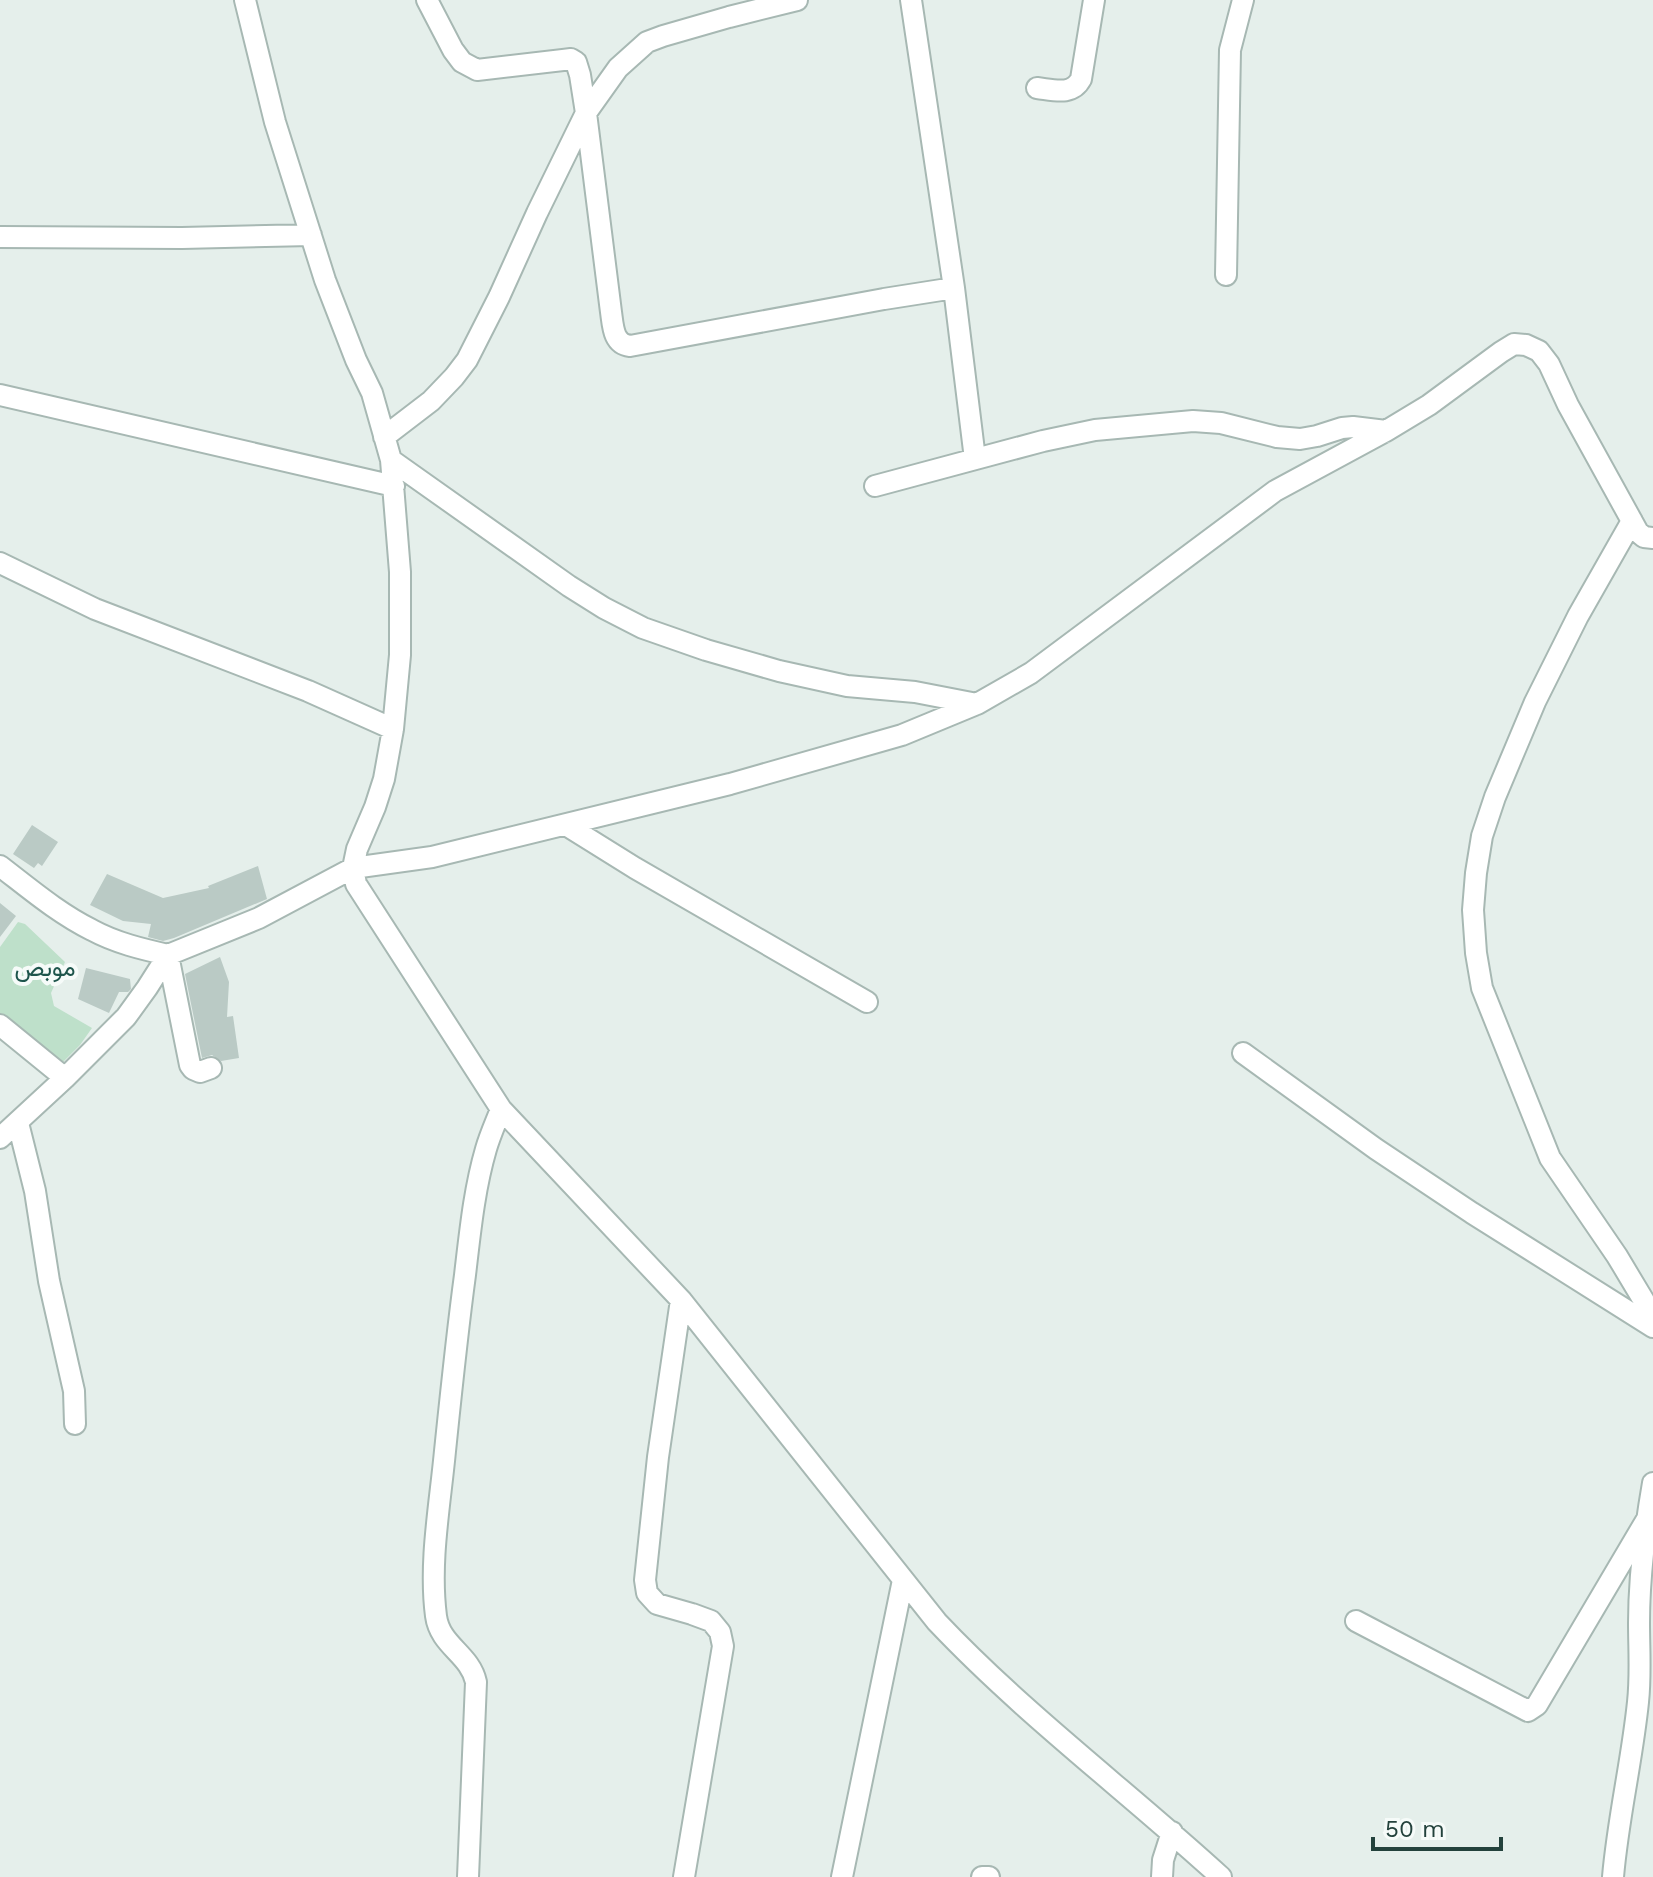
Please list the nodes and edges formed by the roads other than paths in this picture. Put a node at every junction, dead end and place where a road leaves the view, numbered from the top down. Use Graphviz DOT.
graph roads {
  1 [pos="245,0"];
  2 [pos="427,0"];
  3 [pos="797,0"];
  4 [pos="911,0"];
  5 [pos="1094,0"];
  6 [pos="1243,0"];
  7 [pos="1037,88"];
  8 [pos="586,113"];
  9 [pos="311,235"];
  10 [pos="0,237"];
  11 [pos="1226,275"];
  12 [pos="954,288"];
  13 [pos="0,395"];
  14 [pos="1386,431"];
  15 [pos="384,437"];
  16 [pos="975,459"];
  17 [pos="391,460"];
  18 [pos="394,486"];
  19 [pos="875,486"];
  20 [pos="1632,521"];
  21 [pos="1653,538"];
  22 [pos="0,563"];
  23 [pos="977,704"];
  24 [pos="393,729"];
  25 [pos="566,825"];
  26 [pos="0,866"];
  27 [pos="353,868"];
  28 [pos="168,955"];
  29 [pos="867,1002"];
  30 [pos="0,1025"];
  31 [pos="1243,1053"];
  32 [pos="211,1068"];
  33 [pos="65,1078"];
  34 [pos="501,1109"];
  35 [pos="18,1123"];
  36 [pos="0,1138"];
  37 [pos="681,1300"];
  38 [pos="1653,1326"];
  39 [pos="75,1424"];
  40 [pos="1653,1483"];
  41 [pos="1647,1519"];
  42 [pos="903,1580"];
  43 [pos="1356,1621"];
  44 [pos="1172,1832"];
  45 [pos="468,1877"];
  46 [pos="684,1877"];
  47 [pos="842,1877"];
  48 [pos="982,1877"];
  49 [pos="989,1877"];
  50 [pos="1162,1877"];
  51 [pos="1221,1877"];
  52 [pos="1613,1877"];
  1 -- 9 [label="street"];
  2 -- 8 [label="street"];
  3 -- 8 [label="street"];
  4 -- 12 [label="street"];
  5 -- 7 [label="street"];
  6 -- 11 [label="street"];
  8 -- 12 [label="street"];
  8 -- 15 [label="street"];
  9 -- 10 [label="street"];
  9 -- 15 [label="street"];
  12 -- 16 [label="street"];
  13 -- 18 [label="street"];
  14 -- 16 [label="street"];
  14 -- 20 [label="street"];
  14 -- 23 [label="street"];
  15 -- 17 [label="street"];
  16 -- 19 [label="street"];
  17 -- 18 [label="street"];
  17 -- 23 [label="street"];
  18 -- 24 [label="street"];
  20 -- 21 [label="street"];
  20 -- 38 [label="street"];
  22 -- 24 [label="street"];
  23 -- 25 [label="street"];
  24 -- 27 [label="street"];
  25 -- 27 [label="street"];
  25 -- 29 [label="street"];
  26 -- 28 [label="street"];
  27 -- 28 [label="street"];
  27 -- 34 [label="street"];
  28 -- 32 [label="street"];
  28 -- 33 [label="street"];
  30 -- 33 [label="street"];
  31 -- 38 [label="street"];
  33 -- 35 [label="street"];
  34 -- 37 [label="street"];
  34 -- 45 [label="street"];
  35 -- 36 [label="street"];
  35 -- 39 [label="street"];
  37 -- 42 [label="street"];
  37 -- 46 [label="street"];
  40 -- 41 [label="street"];
  41 -- 43 [label="street"];
  41 -- 52 [label="street"];
  42 -- 44 [label="street"];
  42 -- 47 [label="street"];
  44 -- 50 [label="street"];
  44 -- 51 [label="street"];
  48 -- 49 [label="street"];
}
